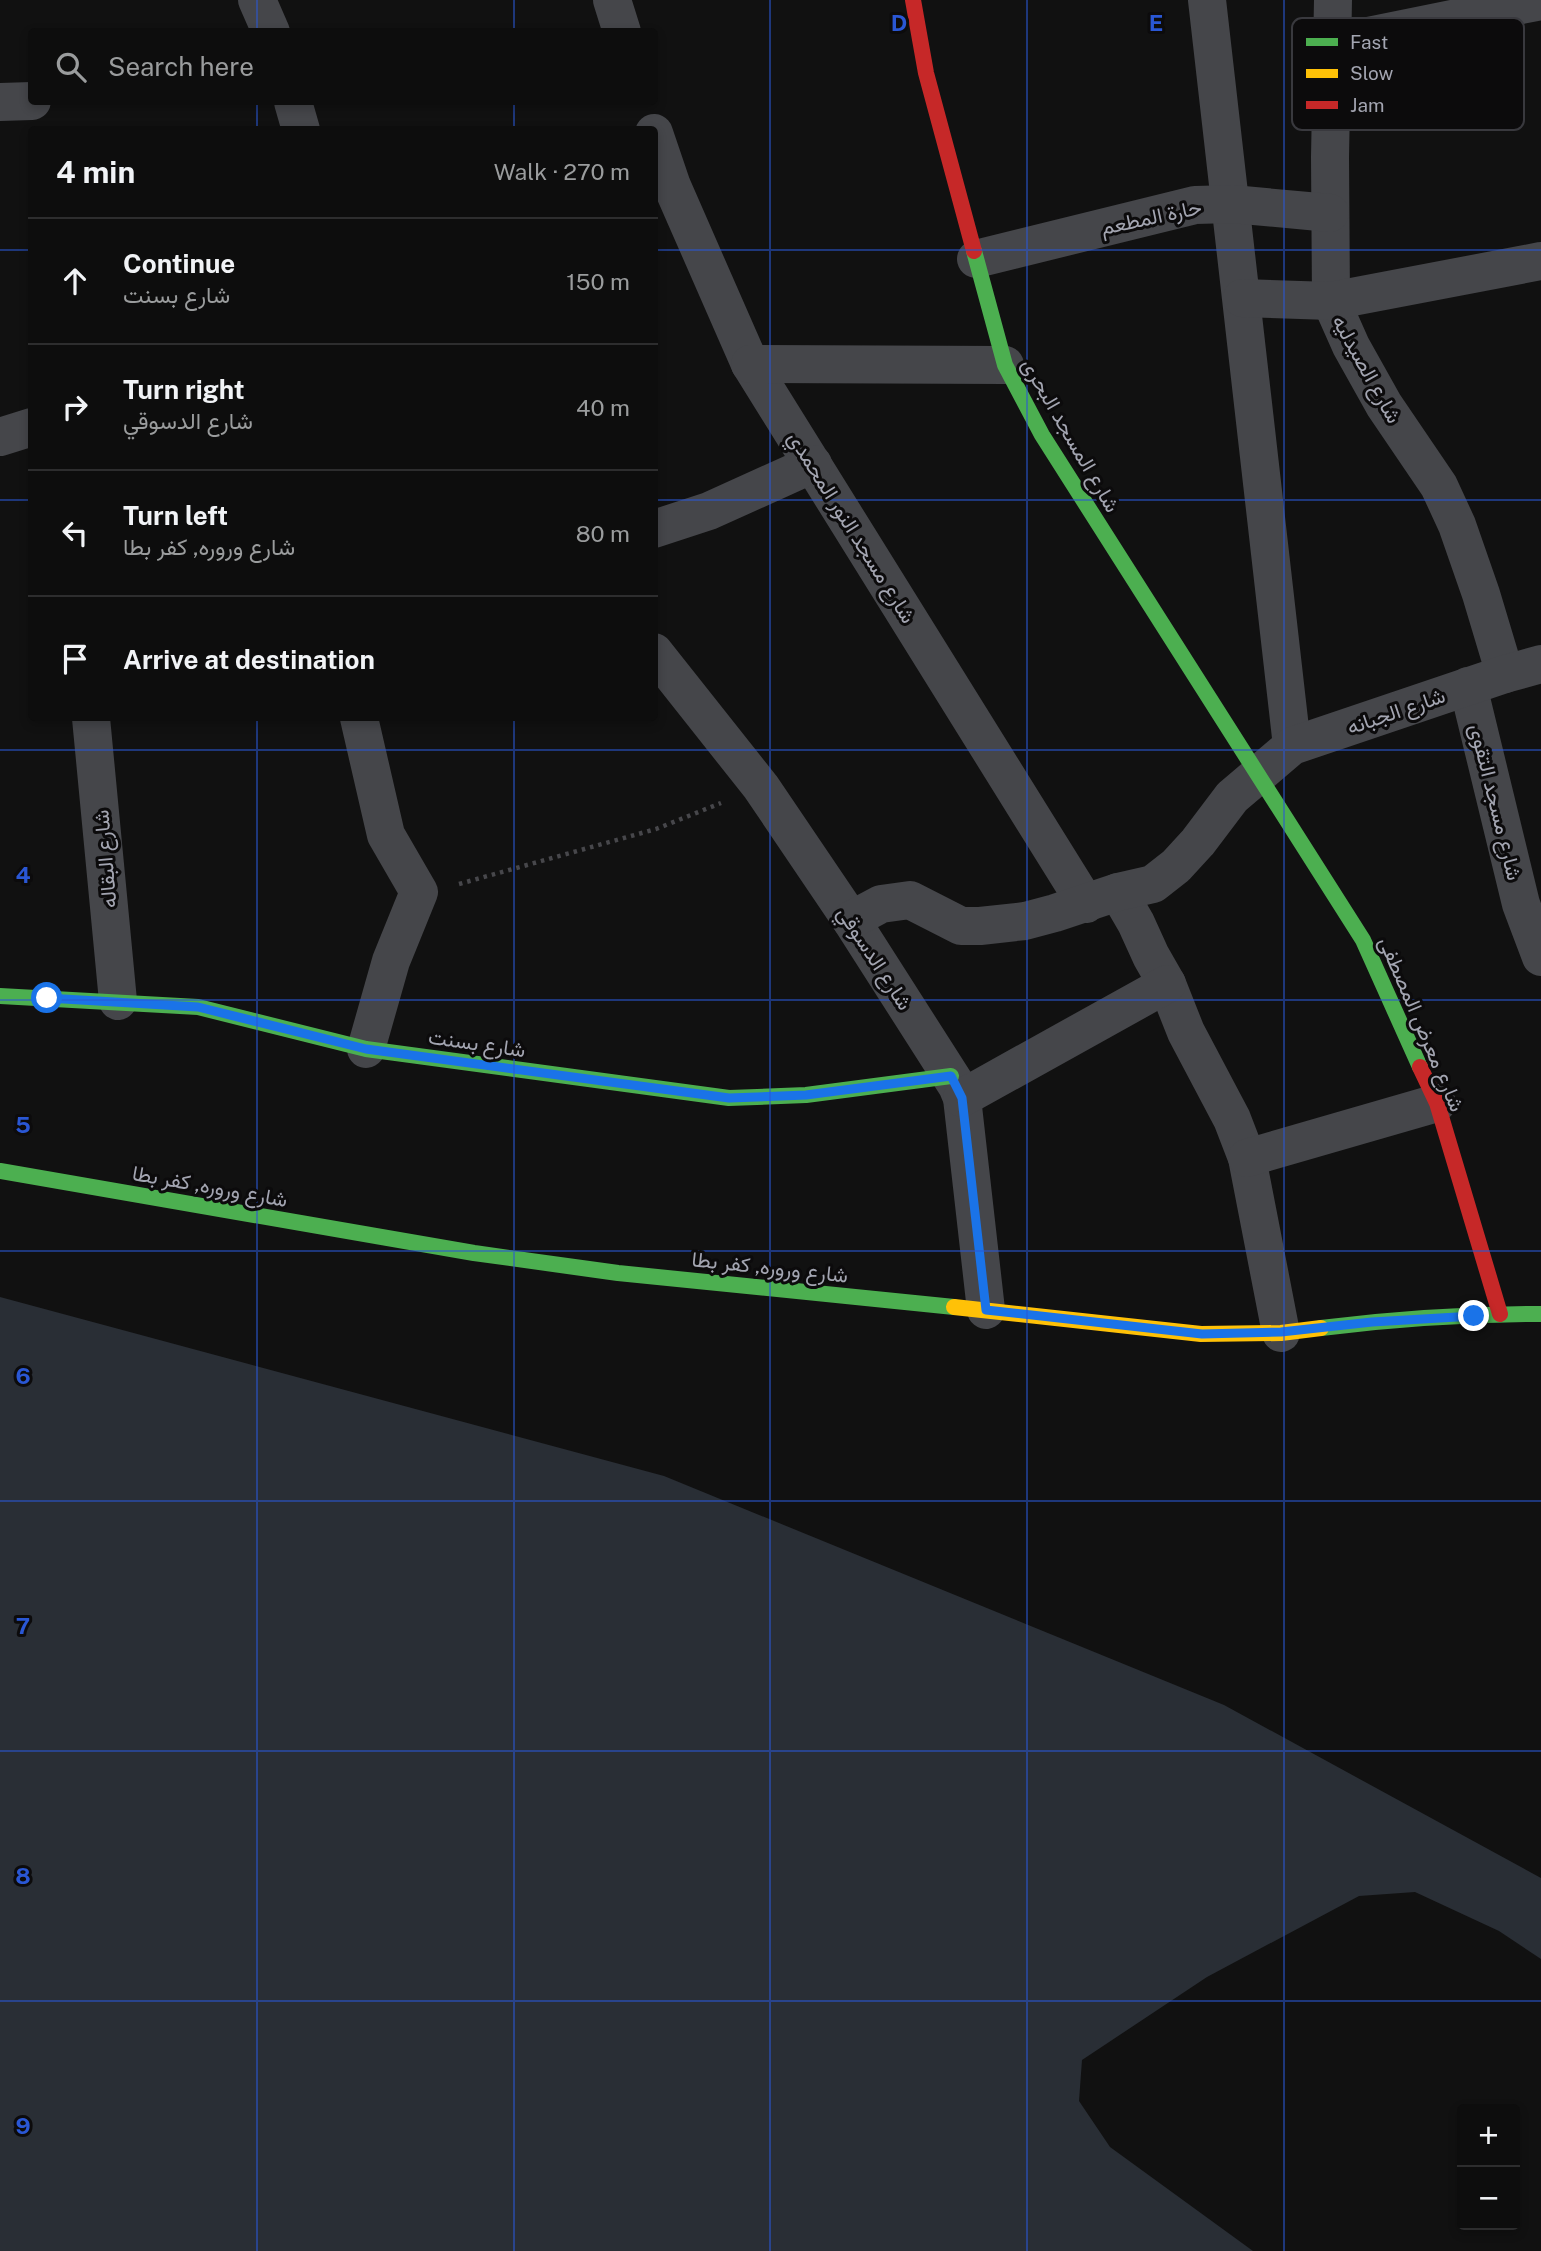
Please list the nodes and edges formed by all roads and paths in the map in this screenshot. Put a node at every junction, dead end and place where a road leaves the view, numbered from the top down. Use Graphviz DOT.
graph roads {
  1 [pos="257,0"];
  2 [pos="612,0"];
  3 [pos="913,0"];
  4 [pos="1207,0"];
  5 [pos="1333,0"];
  6 [pos="1541,1"];
  7 [pos="1333,18"];
  8 [pos="1457,18"];
  9 [pos="269,28"];
  10 [pos="621,28"];
  11 [pos="28,101"];
  12 [pos="0,102"];
  13 [pos="294,105"];
  14 [pos="645,105"];
  15 [pos="300,126"];
  16 [pos="652,126"];
  17 [pos="1331,130"];
  18 [pos="658,143"];
  19 [pos="1231,204"];
  20 [pos="1330,213"];
  21 [pos="976,260"];
  22 [pos="1541,261"];
  23 [pos="1242,298"];
  24 [pos="1331,301"];
  25 [pos="750,364"];
  26 [pos="1005,365"];
  27 [pos="28,428"];
  28 [pos="0,437"];
  29 [pos="813,464"];
  30 [pos="658,528"];
  31 [pos="658,657"];
  32 [pos="1541,664"];
  33 [pos="1504,674"];
  34 [pos="1468,687"];
  35 [pos="91,721"];
  36 [pos="360,721"];
  37 [pos="1292,746"];
  38 [pos="1258,773"];
  39 [pos="761,787"];
  40 [pos="419,892"];
  41 [pos="1102,898"];
  42 [pos="851,920"];
  43 [pos="1541,957"];
  44 [pos="1167,984"];
  45 [pos="0,996"];
  46 [pos="118,1001"];
  47 [pos="366,1049"];
  48 [pos="956,1087"];
  49 [pos="1437,1103"];
  50 [pos="1247,1158"];
  51 [pos="0,1171"];
  52 [pos="986,1310"];
  53 [pos="1500,1314"];
  54 [pos="1541,1314"];
  55 [pos="1281,1332"];
  1 -- 9 [label="street"];
  2 -- 10 [label="street"];
  3 -- 21 [label="street, شارع المسجد البحرى"];
  4 -- 19 [label="street"];
  5 -- 7 [label="street, شارع الصيدليه"];
  6 -- 8 [label="street"];
  11 -- 12 [label="street"];
  13 -- 15 [label="street"];
  14 -- 16 [label="street, شارع مسجد النور المحمدي"];
  17 -- 20 [label="street, شارع الصيدليه"];
  18 -- 25 [label="street, شارع مسجد النور المحمدي"];
  19 -- 20 [label="street, حارة المطعم"];
  19 -- 21 [label="street, حارة المطعم"];
  19 -- 23 [label="street"];
  20 -- 24 [label="street, شارع الصيدليه"];
  21 -- 26 [label="street, شارع المسجد البحرى"];
  22 -- 24 [label="street"];
  23 -- 24 [label="street"];
  23 -- 37 [label="street"];
  24 -- 33 [label="street, شارع الصيدليه"];
  25 -- 26 [label="street"];
  25 -- 29 [label="street, شارع مسجد النور المحمدي"];
  26 -- 38 [label="street, شارع المسجد البحرى"];
  27 -- 28 [label="street"];
  29 -- 30 [label="street"];
  29 -- 41 [label="street, شارع مسجد النور المحمدي"];
  31 -- 39 [label="street, شارع الدسوقي"];
  32 -- 33 [label="street, شارع الجبانه"];
  33 -- 34 [label="street, شارع الجبانه"];
  34 -- 37 [label="street, شارع الجبانه"];
  34 -- 43 [label="street, شارع مسجد التقوى"];
  35 -- 46 [label="street, شارع البقاله"];
  36 -- 40 [label="street"];
  37 -- 38 [label="street, شارع الجبانه"];
  38 -- 41 [label="street, شارع الجبانه"];
  38 -- 49 [label="street, شارع معرض المصطفى"];
  39 -- 40 [label="path"];
  39 -- 42 [label="street, شارع الدسوقي"];
  40 -- 47 [label="street"];
  41 -- 42 [label="street, شارع الجبانه"];
  41 -- 44 [label="street, شارع مسجد النور المحمدي"];
  42 -- 48 [label="street, شارع الدسوقي"];
  44 -- 48 [label="street"];
  44 -- 50 [label="street, شارع مسجد النور المحمدي"];
  45 -- 46 [label="street, شارع بسنت"];
  46 -- 47 [label="street, شارع بسنت"];
  47 -- 48 [label="street, شارع بسنت"];
  48 -- 52 [label="street, شارع الدسوقي"];
  49 -- 50 [label="street"];
  49 -- 53 [label="street, شارع معرض المصطفى"];
  50 -- 55 [label="street, شارع مسجد النور المحمدي"];
  51 -- 52 [label="street, شارع وروره, كفر بطا"];
  52 -- 55 [label="street, شارع وروره, كفر بطا"];
  53 -- 54 [label="street, شارع وروره, كفر بطا"];
  53 -- 55 [label="street, شارع وروره, كفر بطا"];
}
